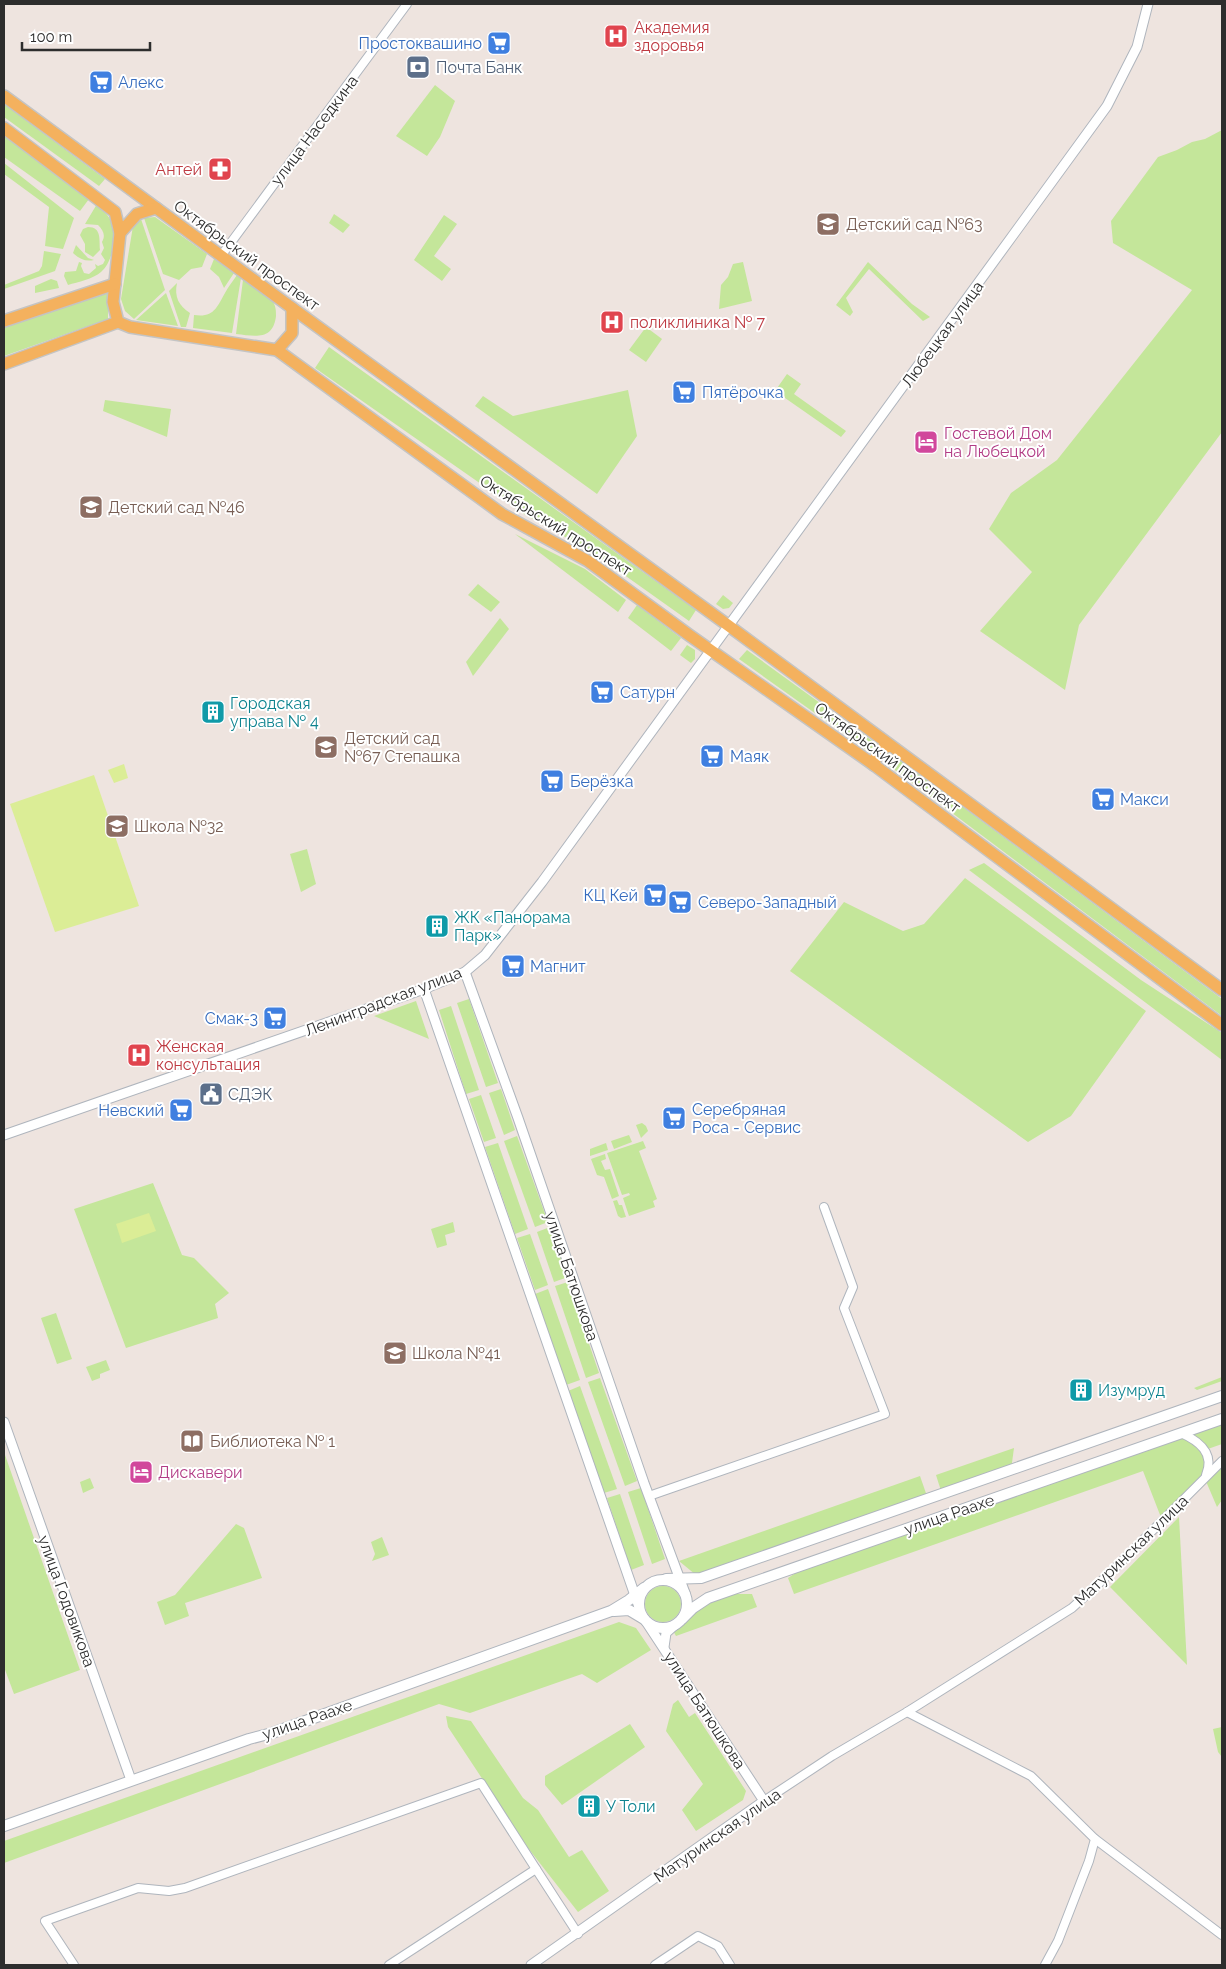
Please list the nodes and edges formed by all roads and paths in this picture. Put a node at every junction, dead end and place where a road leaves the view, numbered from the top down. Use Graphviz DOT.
graph roads {
  1 [pos="407,4"];
  2 [pos="1148,4"];
  3 [pos="4,96"];
  4 [pos="4,128"];
  5 [pos="156,208"];
  6 [pos="120,233"];
  7 [pos="221,256"];
  8 [pos="115,284"];
  9 [pos="292,308"];
  10 [pos="4,321"];
  11 [pos="118,322"];
  12 [pos="277,350"];
  13 [pos="4,364"];
  14 [pos="729,626"];
  15 [pos="711,650"];
  16 [pos="890,746"];
  17 [pos="874,765"];
  18 [pos="465,972"];
  19 [pos="424,989"];
  20 [pos="1222,990"];
  21 [pos="1222,1025"];
  22 [pos="4,1135"];
  23 [pos="824,1207"];
  24 [pos="1222,1396"];
  25 [pos="1222,1419"];
  26 [pos="4,1422"];
  27 [pos="1182,1433"];
  28 [pos="1222,1461"];
  29 [pos="1204,1478"];
  30 [pos="649,1496"];
  31 [pos="666,1579"];
  32 [pos="680,1580"];
  33 [pos="644,1588"];
  34 [pos="685,1593"];
  35 [pos="635,1596"];
  36 [pos="639,1607"];
  37 [pos="610,1611"];
  38 [pos="644,1620"];
  39 [pos="679,1622"];
  40 [pos="664,1647"];
  41 [pos="907,1712"];
  42 [pos="131,1780"];
  43 [pos="764,1801"];
  44 [pos="4,1826"];
  45 [pos="1095,1839"];
  46 [pos="536,1868"];
  47 [pos="578,1934"];
  48 [pos="1222,1935"];
  49 [pos="74,1965"];
  50 [pos="389,1965"];
  51 [pos="532,1965"];
  52 [pos="655,1965"];
  53 [pos="730,1965"];
  54 [pos="1045,1965"];
  1 -- 7 [label="street, улица Наседкина"];
  2 -- 14 [label="street, Любецкая улица"];
  3 -- 5 [label="main road, Октябрьский проспект"];
  4 -- 6 [label="main road"];
  5 -- 6 [label="main road"];
  5 -- 7 [label="main road, Октябрьский проспект"];
  6 -- 8 [label="main road"];
  7 -- 9 [label="main road, Октябрьский проспект"];
  8 -- 10 [label="main road"];
  8 -- 11 [label="main road"];
  9 -- 12 [label="main road"];
  9 -- 14 [label="main road, Октябрьский проспект"];
  11 -- 12 [label="main road, Октябрьский проспект"];
  11 -- 13 [label="main road"];
  12 -- 15 [label="main road, Октябрьский проспект"];
  14 -- 15 [label="street, Любецкая улица"];
  14 -- 16 [label="main road, Октябрьский проспект"];
  15 -- 17 [label="main road, Октябрьский проспект"];
  15 -- 18 [label="street, Ленинградская улица"];
  16 -- 17 [label="main road"];
  16 -- 20 [label="main road, Октябрьский проспект"];
  17 -- 21 [label="main road, Октябрьский проспект"];
  18 -- 19 [label="street, Ленинградская улица"];
  18 -- 30 [label="street, улица Батюшкова"];
  19 -- 22 [label="street, Ленинградская улица"];
  19 -- 35 [label="street"];
  23 -- 30 [label="street"];
  24 -- 32 [label="main road, улица Раахе"];
  25 -- 27 [label="main road, улица Раахе"];
  26 -- 42 [label="street, улица Годовикова"];
  27 -- 29 [label="street"];
  27 -- 39 [label="main road, улица Раахе"];
  28 -- 29 [label="street, Матуринская улица"];
  29 -- 41 [label="street, Матуринская улица"];
  30 -- 32 [label="street, улица Батюшкова"];
  31 -- 32 [label="main road, улица Раахе"];
  31 -- 33 [label="main road"];
  31 -- 34 [label="main road"];
  32 -- 34 [label="street, улица Батюшкова"];
  33 -- 35 [label="main road"];
  33 -- 36 [label="main road"];
  34 -- 39 [label="main road"];
  35 -- 36 [label="street"];
  35 -- 37 [label="main road"];
  36 -- 38 [label="main road"];
  37 -- 38 [label="main road"];
  37 -- 42 [label="main road, улица Раахе"];
  38 -- 39 [label="main road"];
  38 -- 40 [label="street, улица Батюшкова"];
  39 -- 40 [label="street"];
  40 -- 43 [label="street, улица Батюшкова"];
  41 -- 43 [label="street, Матуринская улица"];
  41 -- 45 [label="street"];
  42 -- 44 [label="main road, улица Раахе"];
  43 -- 47 [label="street, Матуринская улица"];
  45 -- 48 [label="street"];
  45 -- 54 [label="street"];
  46 -- 47 [label="street"];
  46 -- 49 [label="street"];
  46 -- 50 [label="street"];
  47 -- 51 [label="street, Матуринская улица"];
  52 -- 53 [label="street"];
}
